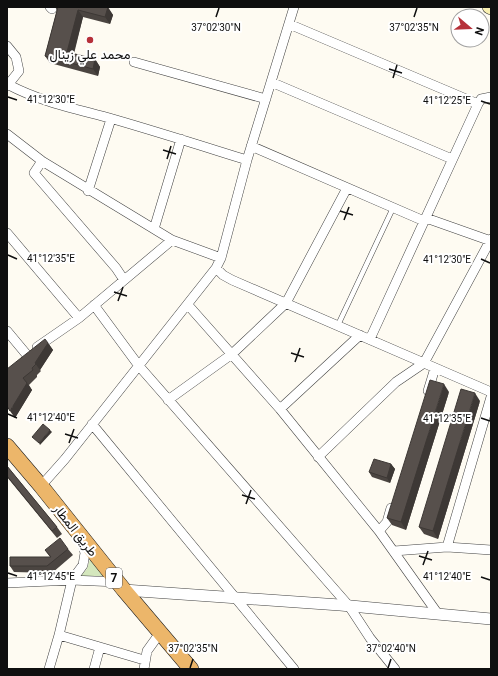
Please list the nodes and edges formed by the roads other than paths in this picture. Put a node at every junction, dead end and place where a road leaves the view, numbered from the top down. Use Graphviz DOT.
graph roads {
  1 [pos="294,7"];
  2 [pos="289,24"];
  3 [pos="7,46"];
  4 [pos="134,62"];
  5 [pos="271,82"];
  6 [pos="8,85"];
  7 [pos="491,97"];
  8 [pos="266,99"];
  9 [pos="478,104"];
  10 [pos="111,119"];
  11 [pos="7,134"];
  12 [pos="181,139"];
  13 [pos="252,146"];
  14 [pos="452,159"];
  15 [pos="247,160"];
  16 [pos="42,162"];
  17 [pos="347,188"];
  18 [pos="88,191"];
  19 [pos="393,208"];
  20 [pos="425,220"];
  21 [pos="154,229"];
  22 [pos="7,233"];
  23 [pos="172,240"];
  24 [pos="491,240"];
  25 [pos="221,258"];
  26 [pos="216,268"];
  27 [pos="124,280"];
  28 [pos="286,303"];
  29 [pos="94,304"];
  30 [pos="188,305"];
  31 [pos="79,318"];
  32 [pos="338,325"];
  33 [pos="7,331"];
  34 [pos="360,335"];
  35 [pos="370,340"];
  36 [pos="232,354"];
  37 [pos="27,355"];
  38 [pos="17,362"];
  39 [pos="424,363"];
  40 [pos="139,366"];
  41 [pos="435,368"];
  42 [pos="491,392"];
  43 [pos="426,397"];
  44 [pos="491,397"];
  45 [pos="168,400"];
  46 [pos="280,409"];
  47 [pos="92,424"];
  48 [pos="7,433"];
  49 [pos="7,446"];
  50 [pos="318,457"];
  51 [pos="22,464"];
  52 [pos="41,486"];
  53 [pos="394,501"];
  54 [pos="379,531"];
  55 [pos="81,537"];
  56 [pos="447,547"];
  57 [pos="394,550"];
  58 [pos="491,550"];
  59 [pos="72,580"];
  60 [pos="8,585"];
  61 [pos="121,586"];
  62 [pos="236,598"];
  63 [pos="349,606"];
  64 [pos="438,614"];
  65 [pos="491,619"];
  66 [pos="160,633"];
  67 [pos="59,635"];
  68 [pos="100,647"];
  69 [pos="144,665"];
  70 [pos="49,669"];
  71 [pos="94,669"];
  72 [pos="191,669"];
  73 [pos="294,669"];
  74 [pos="395,669"];
  1 -- 2 [label="street"];
  2 -- 5 [label="street"];
  2 -- 9 [label="street"];
  3 -- 6 [label="street"];
  4 -- 8 [label="street"];
  5 -- 8 [label="street"];
  5 -- 14 [label="street"];
  6 -- 10 [label="street"];
  7 -- 9 [label="street"];
  8 -- 13 [label="street"];
  9 -- 14 [label="street"];
  10 -- 12 [label="street"];
  10 -- 18 [label="street"];
  11 -- 16 [label="street"];
  12 -- 15 [label="street"];
  12 -- 21 [label="street"];
  13 -- 15 [label="street"];
  13 -- 17 [label="street"];
  14 -- 20 [label="street"];
  15 -- 25 [label="street"];
  16 -- 18 [label="street"];
  16 -- 27 [label="street"];
  17 -- 19 [label="street"];
  17 -- 28 [label="street"];
  18 -- 21 [label="street"];
  19 -- 20 [label="street"];
  19 -- 32 [label="lane"];
  20 -- 24 [label="street"];
  20 -- 35 [label="street"];
  21 -- 23 [label="street"];
  22 -- 31 [label="street"];
  23 -- 25 [label="street"];
  23 -- 27 [label="street"];
  24 -- 39 [label="street"];
  25 -- 26 [label="street"];
  26 -- 28 [label="street"];
  26 -- 30 [label="street"];
  27 -- 29 [label="street"];
  28 -- 32 [label="street"];
  28 -- 36 [label="street"];
  29 -- 31 [label="street"];
  29 -- 40 [label="street"];
  30 -- 36 [label="street"];
  30 -- 40 [label="street"];
  31 -- 37 [label="street"];
  32 -- 34 [label="street"];
  33 -- 37 [label="street"];
  34 -- 35 [label="street"];
  34 -- 46 [label="street"];
  35 -- 39 [label="street"];
  36 -- 45 [label="street"];
  36 -- 46 [label="street"];
  37 -- 38 [label="street"];
  39 -- 41 [label="street"];
  39 -- 50 [label="street"];
  40 -- 45 [label="street"];
  40 -- 47 [label="street"];
  41 -- 42 [label="street"];
  41 -- 43 [label="street"];
  44 -- 56 [label="street"];
  45 -- 63 [label="street"];
  46 -- 50 [label="street"];
  47 -- 52 [label="street"];
  47 -- 62 [label="street"];
  48 -- 51 [label="highway, طريق المطار / 7"];
  49 -- 51 [label="highway, طريق المطار / 7"];
  50 -- 54 [label="street"];
  51 -- 52 [label="highway, طريق المطار / 7"];
  52 -- 55 [label="highway, طريق المطار / 7"];
  53 -- 54 [label="street"];
  54 -- 57 [label="street"];
  55 -- 59 [label="street"];
  55 -- 61 [label="highway, طريق المطار / 7"];
  56 -- 57 [label="street"];
  56 -- 58 [label="street"];
  57 -- 64 [label="street"];
  59 -- 60 [label="street"];
  59 -- 61 [label="street"];
  59 -- 67 [label="street"];
  61 -- 62 [label="street"];
  61 -- 66 [label="highway, طريق المطار / 7"];
  62 -- 63 [label="street"];
  62 -- 73 [label="street"];
  63 -- 64 [label="street"];
  63 -- 74 [label="street"];
  64 -- 65 [label="street"];
  66 -- 69 [label="street"];
  66 -- 72 [label="highway, طريق المطار / 7"];
  67 -- 68 [label="street"];
  67 -- 70 [label="street"];
  68 -- 69 [label="street"];
  68 -- 71 [label="street"];
}
